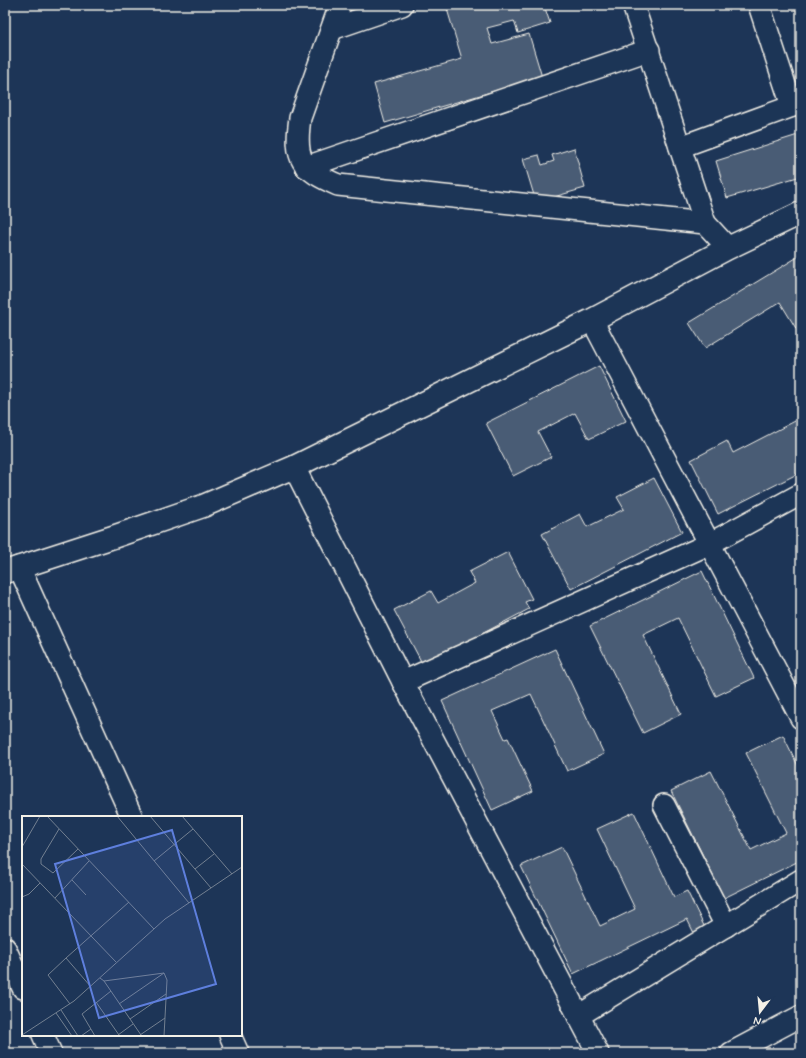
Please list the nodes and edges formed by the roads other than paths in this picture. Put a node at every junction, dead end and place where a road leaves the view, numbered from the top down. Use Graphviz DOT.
graph roads {
  1 [pos="340,5"];
  2 [pos="402,5"];
  3 [pos="633,5"];
  4 [pos="759,5"];
  5 [pos="332,29"];
  6 [pos="649,50"];
  7 [pos="797,104"];
  8 [pos="680,147"];
  9 [pos="306,167"];
  10 [pos="801,214"];
  11 [pos="705,223"];
  12 [pos="728,248"];
  13 [pos="592,320"];
  14 [pos="294,467"];
  15 [pos="801,494"];
  16 [pos="709,544"];
  17 [pos="12,569"];
  18 [pos="403,682"];
  19 [pos="801,718"];
  20 [pos="664,805"];
  21 [pos="132,816"];
  22 [pos="801,880"];
  23 [pos="726,926"];
  24 [pos="12,960"];
  25 [pos="22,985"];
  26 [pos="578,1016"];
  27 [pos="801,1016"];
  28 [pos="43,1036"];
  29 [pos="230,1036"];
  30 [pos="51,1053"];
  31 [pos="238,1053"];
  32 [pos="598,1053"];
  33 [pos="732,1053"];
  1 -- 5 [label="street"];
  2 -- 5 [label="street"];
  3 -- 6 [label="street"];
  4 -- 7 [label="street"];
  5 -- 9 [label="street"];
  6 -- 8 [label="street"];
  6 -- 9 [label="street"];
  7 -- 8 [label="street"];
  8 -- 11 [label="street"];
  9 -- 11 [label="street"];
  10 -- 12 [label="main road"];
  11 -- 12 [label="street"];
  12 -- 13 [label="main road"];
  13 -- 14 [label="main road"];
  13 -- 16 [label="street"];
  14 -- 17 [label="main road"];
  14 -- 18 [label="street"];
  15 -- 16 [label="street"];
  16 -- 18 [label="street"];
  16 -- 19 [label="street"];
  17 -- 21 [label="street"];
  18 -- 26 [label="street"];
  20 -- 23 [label="street"];
  22 -- 23 [label="street"];
  23 -- 26 [label="street"];
  24 -- 25 [label="street"];
  26 -- 32 [label="street"];
  27 -- 33 [label="street"];
  28 -- 30 [label="street"];
  29 -- 31 [label="street"];
}
